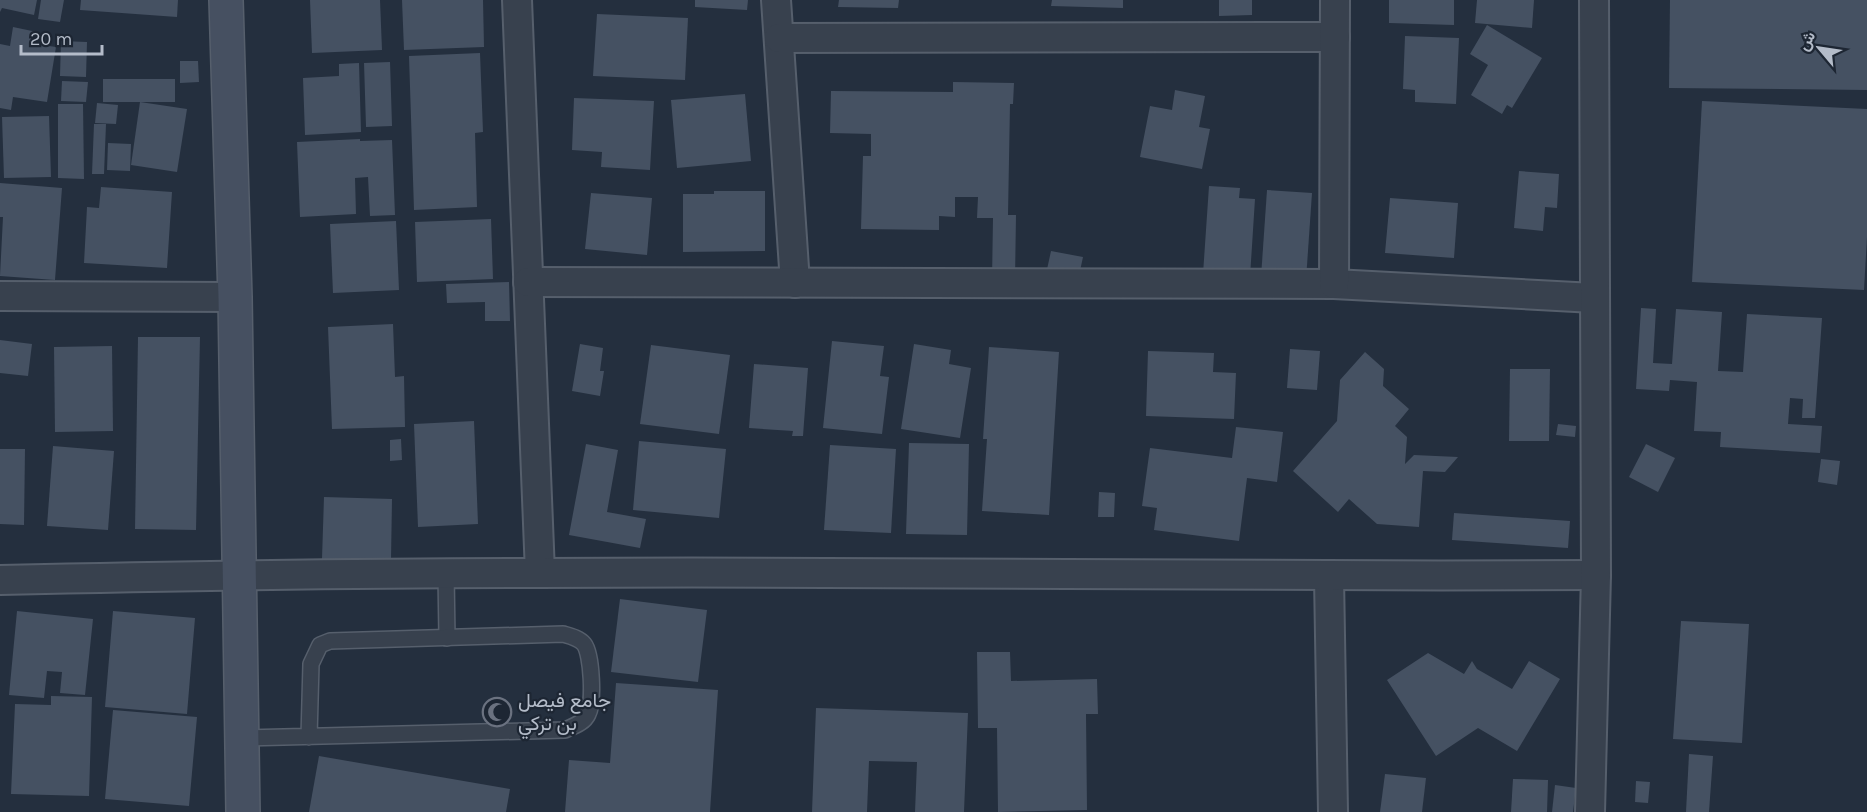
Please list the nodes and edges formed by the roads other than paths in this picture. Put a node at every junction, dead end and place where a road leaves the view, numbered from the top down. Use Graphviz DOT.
graph roads {
  1 [pos="226,0"];
  2 [pos="517,0"];
  3 [pos="776,0"];
  4 [pos="1335,0"];
  5 [pos="1594,0"];
  6 [pos="1335,37"];
  7 [pos="779,38"];
  8 [pos="528,282"];
  9 [pos="795,283"];
  10 [pos="1334,284"];
  11 [pos="0,296"];
  12 [pos="235,297"];
  13 [pos="1594,298"];
  14 [pos="446,573"];
  15 [pos="540,573"];
  16 [pos="240,575"];
  17 [pos="1596,575"];
  18 [pos="1329,577"];
  19 [pos="0,580"];
  20 [pos="447,638"];
  21 [pos="309,737"];
  22 [pos="242,738"];
  23 [pos="243,812"];
  24 [pos="1333,812"];
  25 [pos="1590,812"];
  1 -- 12 [label="street"];
  2 -- 8 [label="street"];
  3 -- 7 [label="street"];
  4 -- 6 [label="street"];
  5 -- 13 [label="street"];
  6 -- 7 [label="street"];
  6 -- 10 [label="street"];
  7 -- 9 [label="street"];
  8 -- 9 [label="street"];
  8 -- 15 [label="street"];
  9 -- 10 [label="street"];
  10 -- 13 [label="street"];
  11 -- 12 [label="street"];
  12 -- 16 [label="street"];
  13 -- 17 [label="street"];
  14 -- 15 [label="street"];
  14 -- 16 [label="street"];
  14 -- 20 [label="lane"];
  15 -- 18 [label="street"];
  16 -- 19 [label="street"];
  16 -- 22 [label="street"];
  17 -- 18 [label="street"];
  17 -- 25 [label="street"];
  18 -- 24 [label="street"];
  20 -- 21 [label="lane"];
  20 -- 21 [label="lane"];
  21 -- 22 [label="lane"];
  22 -- 23 [label="street"];
}
